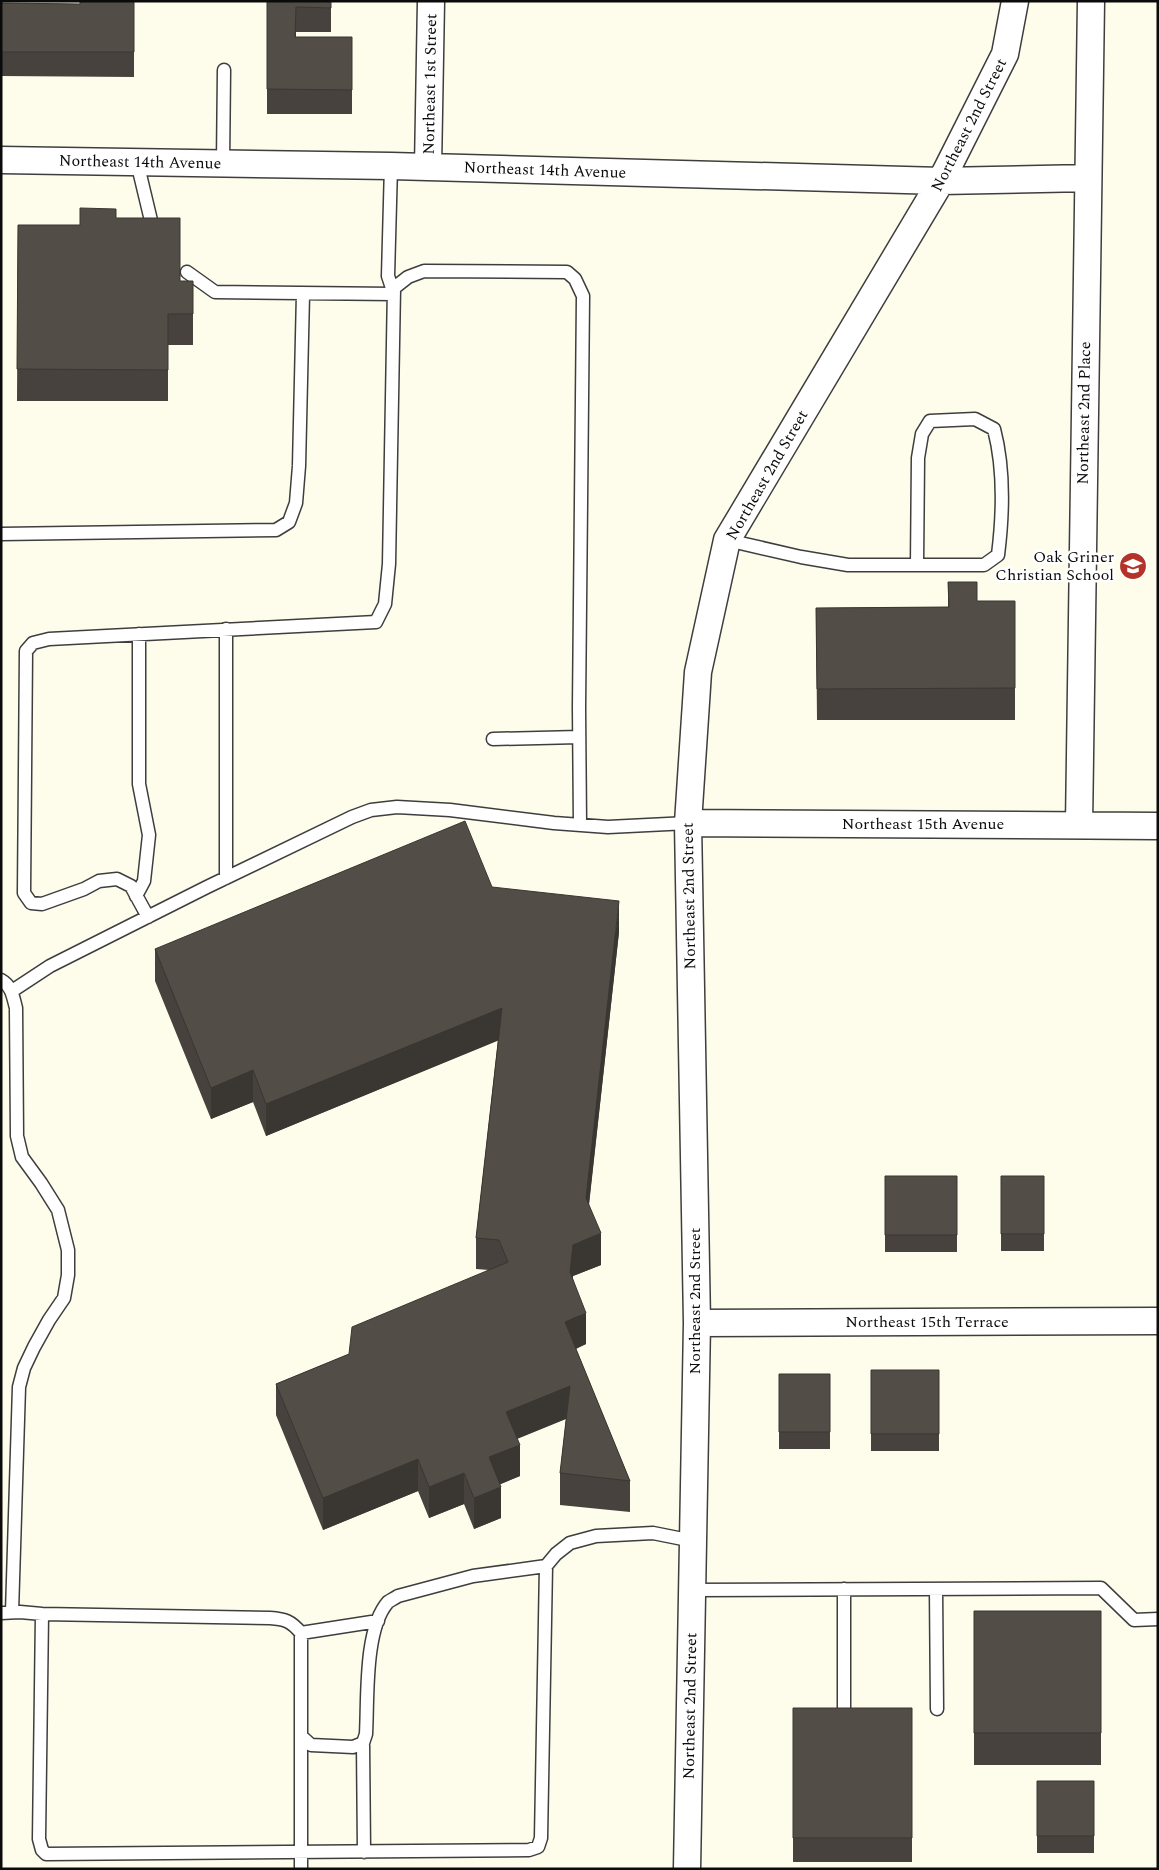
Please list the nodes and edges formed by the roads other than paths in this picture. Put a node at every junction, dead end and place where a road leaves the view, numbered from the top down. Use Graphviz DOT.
graph roads {
  1 [pos="431,1"];
  2 [pos="1015,1"];
  3 [pos="1090,1"];
  4 [pos="224,70"];
  5 [pos="1,160"];
  6 [pos="137,162"];
  7 [pos="223,163"];
  8 [pos="391,166"];
  9 [pos="428,167"];
  10 [pos="1088,178"];
  11 [pos="942,181"];
  12 [pos="156,243"];
  13 [pos="187,272"];
  14 [pos="304,294"];
  15 [pos="394,294"];
  16 [pos="1,534"];
  17 [pos="727,540"];
  18 [pos="917,565"];
  19 [pos="226,629"];
  20 [pos="139,634"];
  21 [pos="579,737"];
  22 [pos="492,739"];
  23 [pos="688,823"];
  24 [pos="580,825"];
  25 [pos="1079,825"];
  26 [pos="1158,826"];
  27 [pos="226,878"];
  28 [pos="136,896"];
  29 [pos="148,917"];
  30 [pos="1,980"];
  31 [pos="12,991"];
  32 [pos="1158,1321"];
  33 [pos="697,1323"];
  34 [pos="693,1541"];
  35 [pos="546,1566"];
  36 [pos="936,1589"];
  37 [pos="692,1590"];
  38 [pos="844,1590"];
  39 [pos="6,1612"];
  40 [pos="42,1614"];
  41 [pos="1158,1619"];
  42 [pos="378,1620"];
  43 [pos="301,1633"];
  44 [pos="937,1709"];
  45 [pos="844,1715"];
  46 [pos="301,1736"];
  47 [pos="363,1742"];
  48 [pos="301,1852"];
  49 [pos="364,1852"];
  50 [pos="301,1869"];
  51 [pos="687,1869"];
  1 -- 9 [label="street, Northeast 1st Street"];
  2 -- 11 [label="street, Northeast 2nd Street"];
  3 -- 10 [label="street, Northeast 2nd Place"];
  4 -- 7 [label="lane"];
  5 -- 6 [label="street, Northeast 14th Avenue"];
  6 -- 7 [label="street, Northeast 14th Avenue"];
  6 -- 12 [label="lane"];
  7 -- 8 [label="street, Northeast 14th Avenue"];
  8 -- 9 [label="street, Northeast 14th Avenue"];
  8 -- 15 [label="lane"];
  9 -- 11 [label="street, Northeast 14th Avenue"];
  10 -- 11 [label="street, Northeast 14th Avenue"];
  10 -- 25 [label="street, Northeast 2nd Place"];
  11 -- 17 [label="street, Northeast 2nd Street"];
  13 -- 14 [label="lane"];
  14 -- 15 [label="lane"];
  14 -- 16 [label="lane"];
  15 -- 19 [label="lane"];
  15 -- 21 [label="lane"];
  17 -- 18 [label="lane"];
  17 -- 23 [label="street, Northeast 2nd Street"];
  18 -- 18 [label="lane"];
  19 -- 20 [label="lane"];
  19 -- 27 [label="lane"];
  20 -- 28 [label="lane"];
  20 -- 28 [label="lane"];
  21 -- 22 [label="lane"];
  21 -- 24 [label="lane"];
  23 -- 24 [label="lane"];
  23 -- 25 [label="street, Northeast 15th Avenue"];
  23 -- 33 [label="street, Northeast 2nd Street"];
  24 -- 27 [label="lane"];
  25 -- 26 [label="street, Northeast 15th Avenue"];
  27 -- 29 [label="lane"];
  28 -- 29 [label="lane"];
  29 -- 31 [label="lane"];
  30 -- 31 [label="lane"];
  31 -- 39 [label="lane"];
  32 -- 33 [label="street, Northeast 15th Terrace"];
  33 -- 34 [label="street, Northeast 2nd Street"];
  34 -- 35 [label="lane"];
  34 -- 37 [label="street, Northeast 2nd Street"];
  35 -- 42 [label="lane"];
  35 -- 49 [label="lane"];
  36 -- 38 [label="lane"];
  36 -- 41 [label="lane"];
  36 -- 44 [label="lane"];
  37 -- 38 [label="lane"];
  37 -- 51 [label="street, Northeast 2nd Street"];
  38 -- 45 [label="lane"];
  39 -- 40 [label="lane"];
  40 -- 43 [label="lane"];
  40 -- 48 [label="lane"];
  42 -- 43 [label="lane"];
  42 -- 47 [label="lane"];
  43 -- 46 [label="lane"];
  46 -- 47 [label="lane"];
  46 -- 48 [label="lane"];
  47 -- 49 [label="lane"];
  48 -- 49 [label="lane"];
  48 -- 50 [label="lane"];
}
